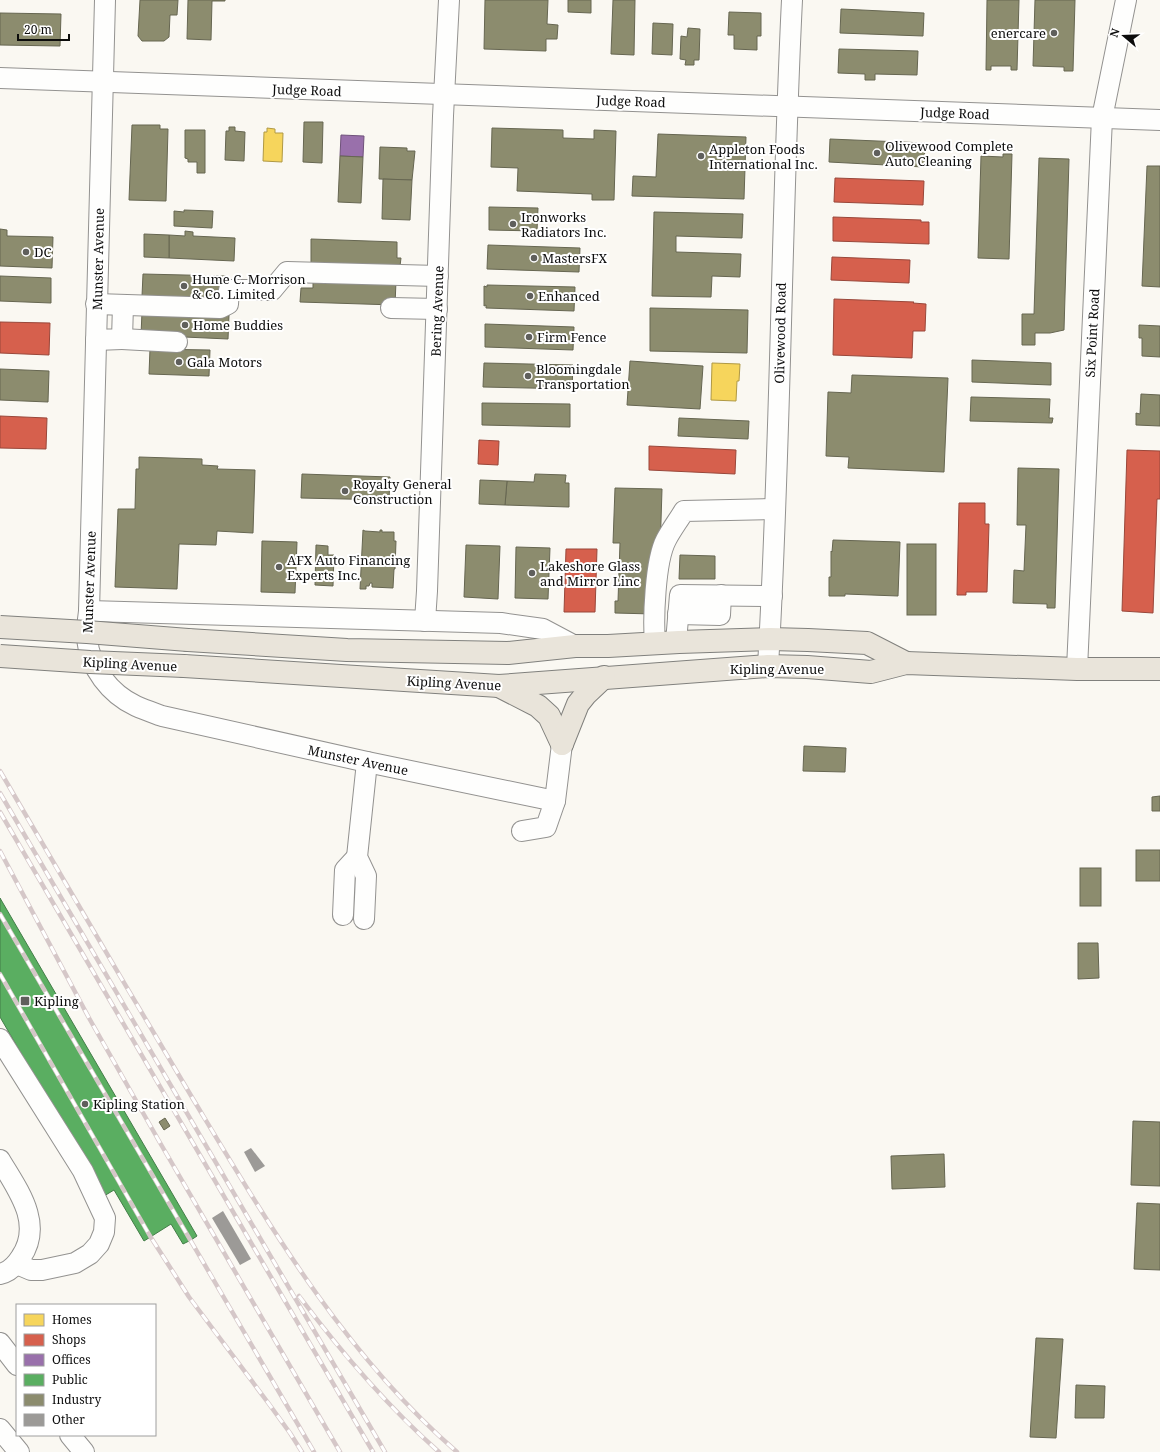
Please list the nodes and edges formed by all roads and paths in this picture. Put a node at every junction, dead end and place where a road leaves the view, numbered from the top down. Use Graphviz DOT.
graph roads {
  1 [pos="105,0"];
  2 [pos="449,0"];
  3 [pos="792,0"];
  4 [pos="1126,0"];
  5 [pos="0,78"];
  6 [pos="102,82"];
  7 [pos="444,95"];
  8 [pos="786,106"];
  9 [pos="1102,118"];
  10 [pos="1160,120"];
  11 [pos="438,276"];
  12 [pos="96,304"];
  13 [pos="123,305"];
  14 [pos="391,308"];
  15 [pos="437,309"];
  16 [pos="122,339"];
  17 [pos="96,340"];
  18 [pos="177,342"];
  19 [pos="775,509"];
  20 [pos="721,595"];
  21 [pos="772,596"];
  22 [pos="89,611"];
  23 [pos="678,614"];
  24 [pos="720,615"];
  25 [pos="425,621"];
  26 [pos="0,628"];
  27 [pos="770,639"];
  28 [pos="720,641"];
  29 [pos="676,642"];
  30 [pos="655,643"];
  31 [pos="575,646"];
  32 [pos="0,656"];
  33 [pos="906,663"];
  34 [pos="768,666"];
  35 [pos="1077,669"];
  36 [pos="1160,669"];
  37 [pos="604,678"];
  38 [pos="499,686"];
  39 [pos="562,744"];
  40 [pos="366,762"];
  41 [pos="555,801"];
  42 [pos="522,831"];
  43 [pos="357,857"];
  44 [pos="343,915"];
  45 [pos="364,919"];
  46 [pos="0,1039"];
  47 [pos="0,1160"];
  48 [pos="10,1192"];
  49 [pos="17,1264"];
  50 [pos="0,1274"];
  51 [pos="0,1343"];
  52 [pos="16,1364"];
  53 [pos="0,1429"];
  54 [pos="71,1436"];
  55 [pos="19,1452"];
  56 [pos="84,1452"];
  1 -- 6 [label="street, Munster Avenue"];
  2 -- 7 [label="street, Bering Avenue"];
  3 -- 8 [label="street, Olivewood Road"];
  4 -- 9 [label="street, Six Point Road"];
  5 -- 6 [label="street, Judge Road"];
  6 -- 7 [label="street, Judge Road"];
  6 -- 12 [label="street, Munster Avenue"];
  7 -- 8 [label="street, Judge Road"];
  7 -- 11 [label="street, Bering Avenue"];
  8 -- 9 [label="street, Judge Road"];
  8 -- 19 [label="street, Olivewood Road"];
  9 -- 10 [label="street, Judge Road"];
  9 -- 35 [label="street, Six Point Road"];
  11 -- 13 [label="street"];
  11 -- 15 [label="street, Bering Avenue"];
  12 -- 13 [label="street"];
  12 -- 17 [label="street, Munster Avenue"];
  13 -- 16 [label="street"];
  14 -- 15 [label="street"];
  15 -- 25 [label="street, Bering Avenue"];
  16 -- 17 [label="street"];
  16 -- 18 [label="street"];
  17 -- 22 [label="street, Munster Avenue"];
  19 -- 21 [label="street, Olivewood Road"];
  19 -- 30 [label="street"];
  20 -- 21 [label="street"];
  20 -- 23 [label="street"];
  20 -- 24 [label="street"];
  21 -- 27 [label="street, Olivewood Road"];
  22 -- 25 [label="street, Kipling Avenue"];
  22 -- 40 [label="street, Munster Avenue"];
  23 -- 24 [label="street"];
  23 -- 29 [label="street"];
  24 -- 28 [label="street"];
  25 -- 31 [label="street, Kipling Avenue"];
  26 -- 31 [label="main road, Kipling Avenue, bridge"];
  27 -- 28 [label="main road, Kipling Avenue"];
  27 -- 33 [label="main road, Kipling Avenue"];
  27 -- 34 [label="street, Olivewood Road"];
  28 -- 29 [label="main road, Kipling Avenue"];
  29 -- 30 [label="main road, Kipling Avenue"];
  30 -- 31 [label="main road, Kipling Avenue"];
  32 -- 38 [label="main road, Kipling Avenue, bridge"];
  33 -- 34 [label="main road, Kipling Avenue"];
  33 -- 35 [label="main road, Kipling Avenue"];
  34 -- 37 [label="main road, Kipling Avenue"];
  35 -- 36 [label="main road, Kipling Avenue"];
  37 -- 38 [label="main road, Kipling Avenue"];
  37 -- 39 [label="main road"];
  38 -- 39 [label="main road"];
  39 -- 41 [label="street"];
  40 -- 41 [label="street, Munster Avenue"];
  40 -- 43 [label="street"];
  41 -- 42 [label="street"];
  43 -- 44 [label="street"];
  43 -- 45 [label="street"];
  46 -- 49 [label="street"];
  47 -- 48 [label="street"];
  48 -- 49 [label="street"];
  49 -- 50 [label="street"];
  51 -- 52 [label="street"];
  53 -- 55 [label="street"];
  54 -- 56 [label="street"];
}
